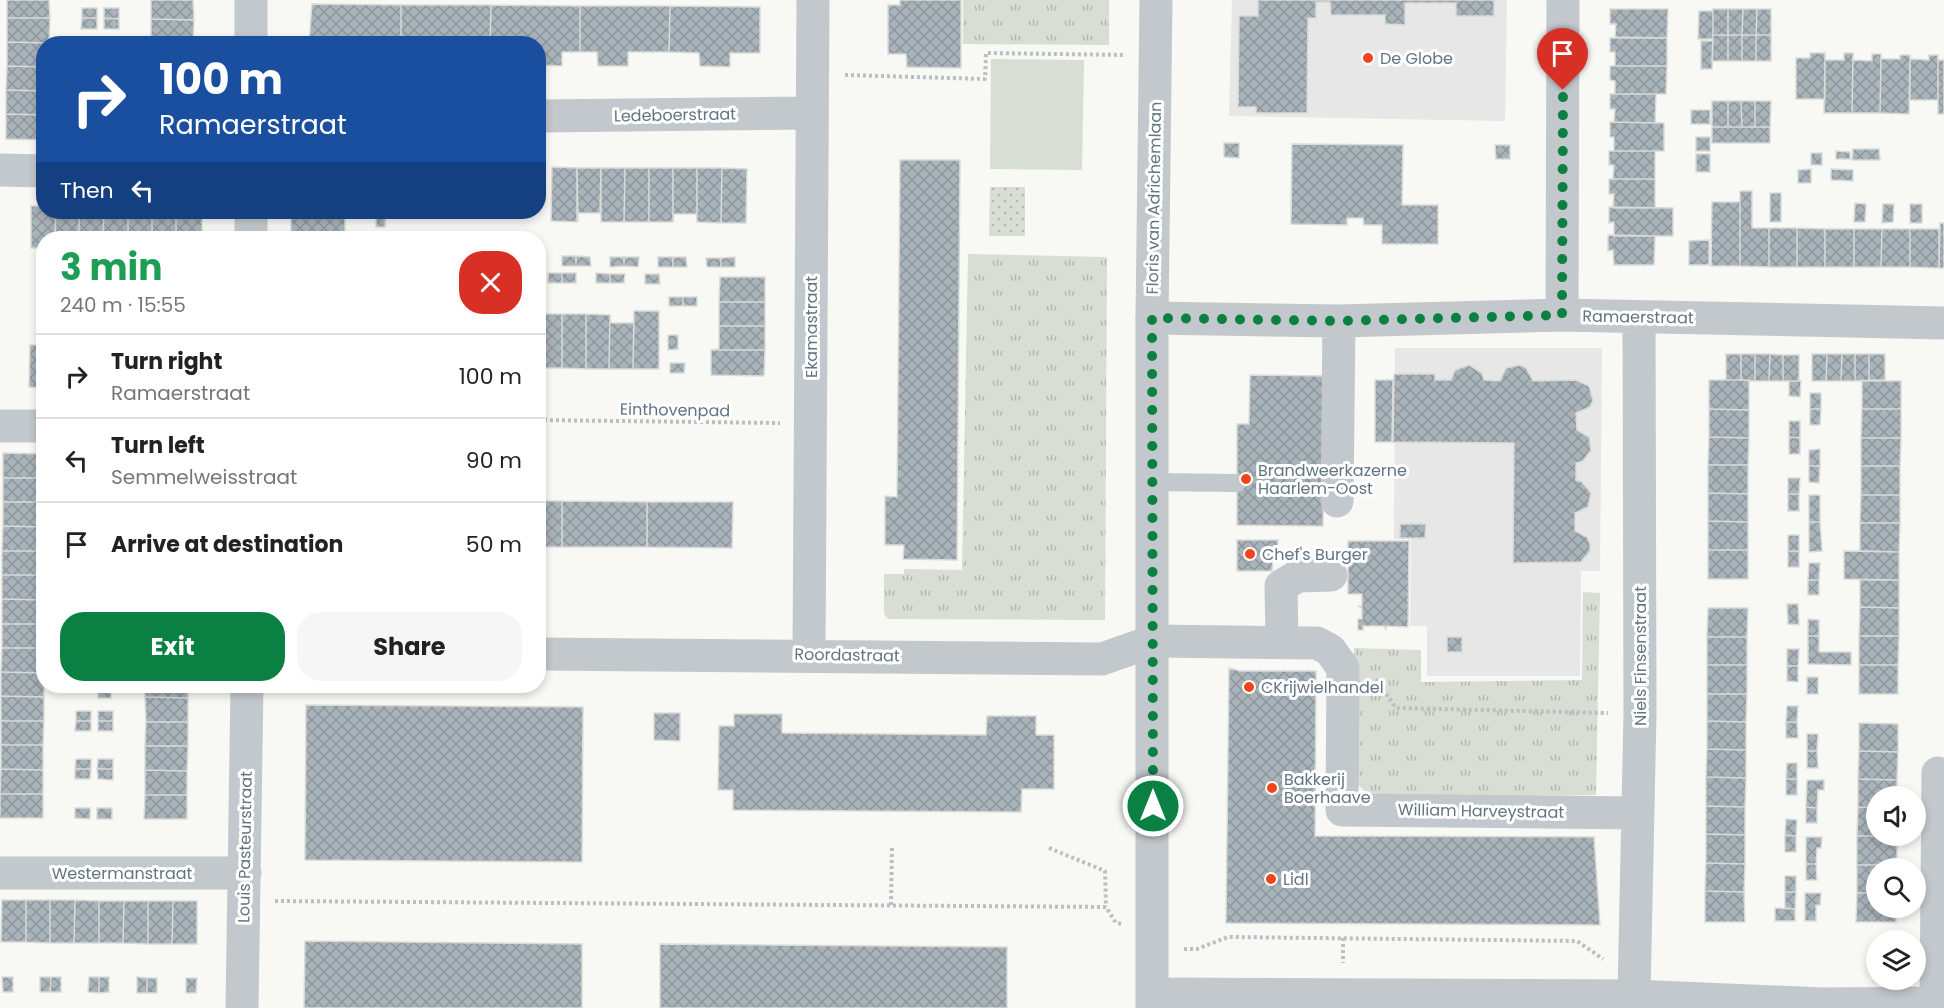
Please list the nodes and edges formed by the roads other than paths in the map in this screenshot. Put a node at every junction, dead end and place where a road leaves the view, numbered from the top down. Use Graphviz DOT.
graph roads {
  1 [pos="251,0"];
  2 [pos="813,0"];
  3 [pos="1156,0"];
  4 [pos="1563,0"];
  5 [pos="251,36"];
  6 [pos="812,113"];
  7 [pos="546,117"];
  8 [pos="0,170"];
  9 [pos="36,171"];
  10 [pos="1562,315"];
  11 [pos="1640,317"];
  12 [pos="1152,318"];
  13 [pos="1339,321"];
  14 [pos="1944,323"];
  15 [pos="0,426"];
  16 [pos="36,426"];
  17 [pos="1154,482"];
  18 [pos="1237,483"];
  19 [pos="1337,501"];
  20 [pos="1331,575"];
  21 [pos="1153,641"];
  22 [pos="1282,642"];
  23 [pos="546,654"];
  24 [pos="809,654"];
  25 [pos="247,693"];
  26 [pos="1938,773"];
  27 [pos="1638,813"];
  28 [pos="0,873"];
  29 [pos="245,887"];
  30 [pos="1634,996"];
  31 [pos="1152,1001"];
  32 [pos="1344,1001"];
  33 [pos="1940,1003"];
  34 [pos="1824,1006"];
  35 [pos="242,1008"];
  1 -- 5 [label="street"];
  2 -- 6 [label="street, Ekamastraat"];
  3 -- 12 [label="street, Floris van Adrichemlaan"];
  4 -- 10 [label="street"];
  6 -- 7 [label="street, Ledeboerstraat"];
  6 -- 24 [label="street, Ekamastraat"];
  8 -- 9 [label="street"];
  10 -- 11 [label="street, Ramaerstraat"];
  10 -- 13 [label="street, Ramaerstraat"];
  11 -- 14 [label="street, Ramaerstraat"];
  11 -- 27 [label="street, Niels Finsenstraat"];
  12 -- 13 [label="street, Ramaerstraat"];
  12 -- 17 [label="street, Floris van Adrichemlaan"];
  13 -- 19 [label="street"];
  15 -- 16 [label="street"];
  17 -- 18 [label="lane"];
  17 -- 21 [label="street, Floris van Adrichemlaan"];
  20 -- 22 [label="street"];
  21 -- 22 [label="street, William Harveystraat"];
  21 -- 24 [label="street, Roordastraat"];
  21 -- 31 [label="street, Floris van Adrichemlaan"];
  22 -- 27 [label="street, William Harveystraat"];
  23 -- 24 [label="street, Roordastraat"];
  25 -- 29 [label="street, Louis Pasteurstraat"];
  26 -- 33 [label="street"];
  27 -- 30 [label="street, Niels Finsenstraat"];
  28 -- 29 [label="street, Westermanstraat"];
  29 -- 35 [label="street, Louis Pasteurstraat"];
  30 -- 32 [label="street"];
  30 -- 34 [label="street"];
  31 -- 32 [label="street"];
  33 -- 34 [label="street"];
}
